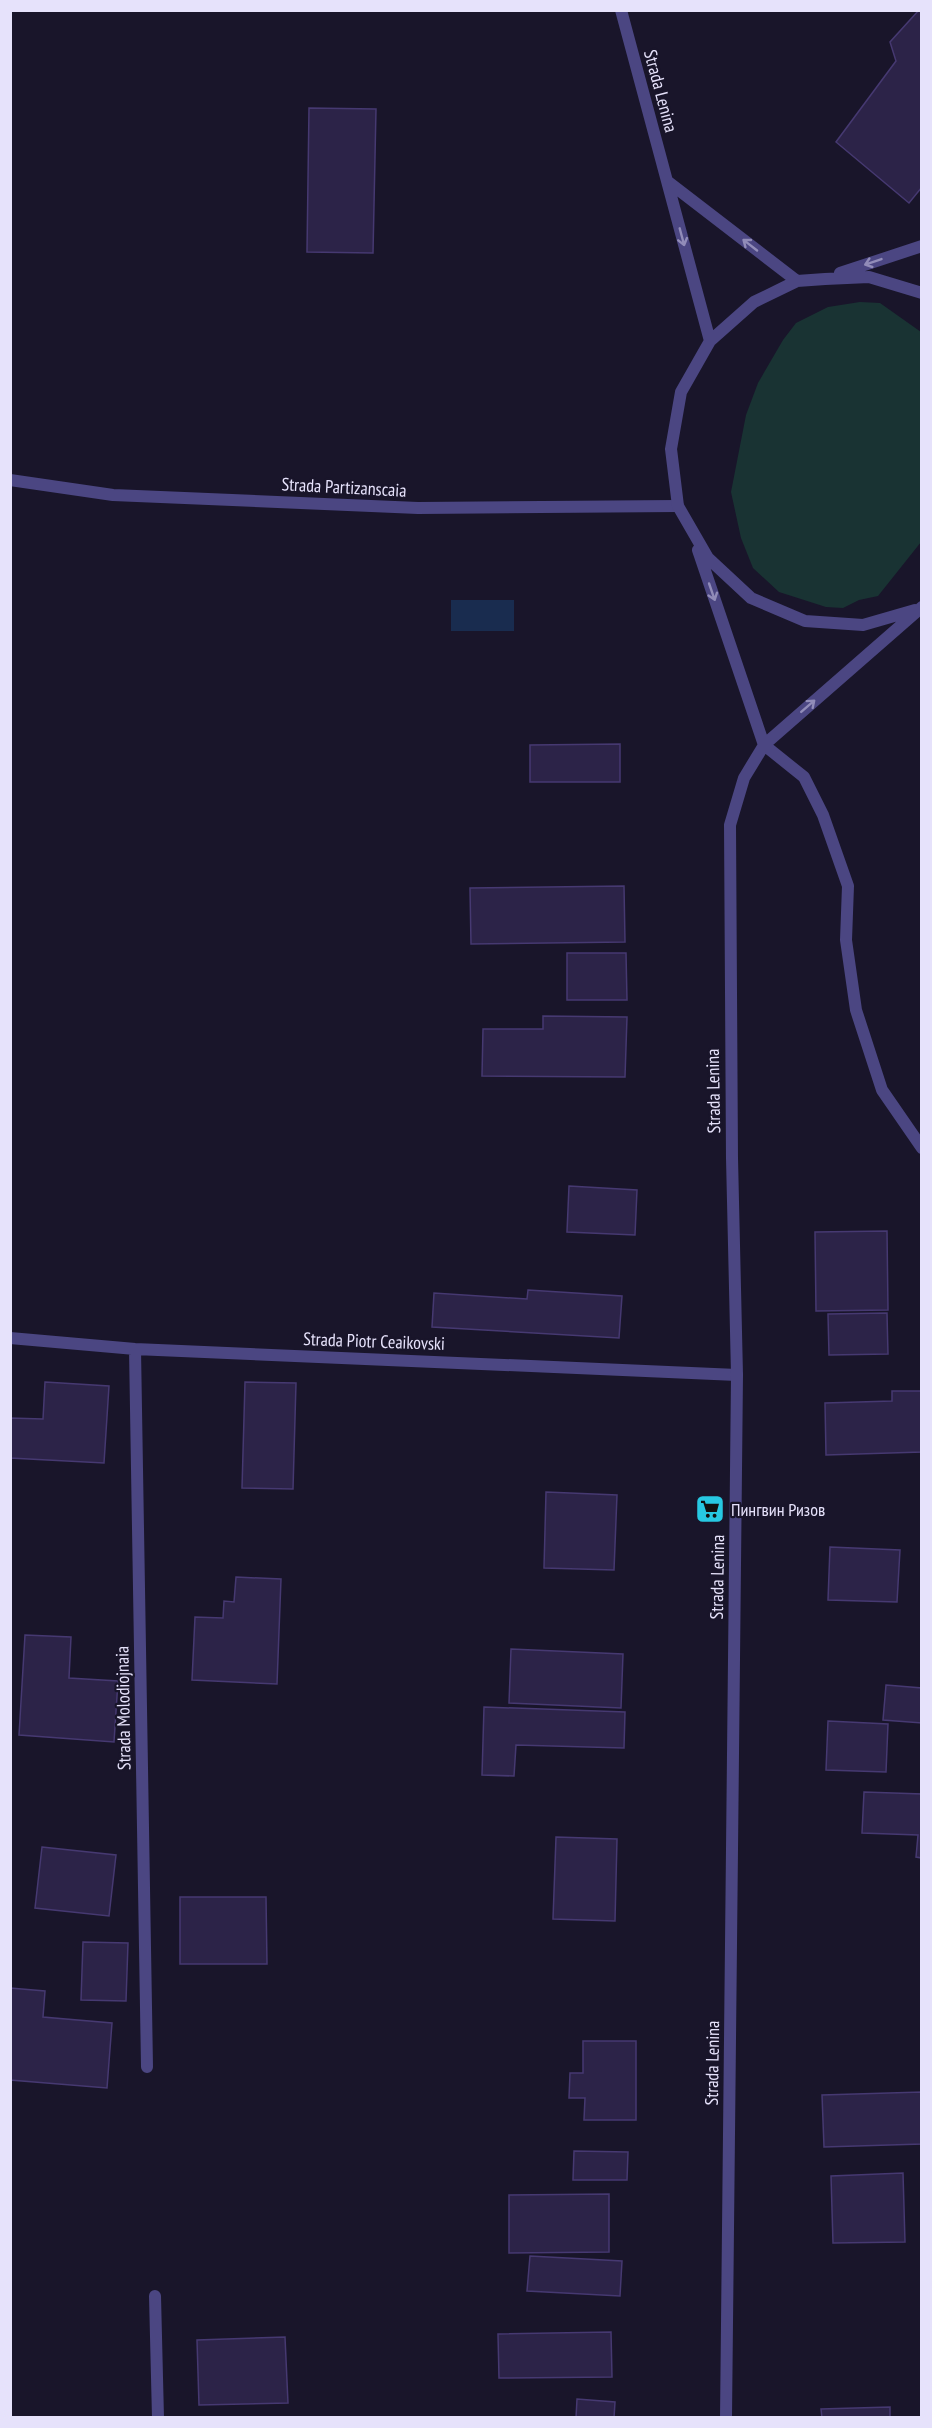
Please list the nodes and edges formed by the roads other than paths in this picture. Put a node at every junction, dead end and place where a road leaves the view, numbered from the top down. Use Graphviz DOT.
graph roads {
  1 [pos="621,10"];
  2 [pos="666,181"];
  3 [pos="921,246"];
  4 [pos="825,279"];
  5 [pos="797,281"];
  6 [pos="921,293"];
  7 [pos="710,341"];
  8 [pos="10,480"];
  9 [pos="678,506"];
  10 [pos="694,536"];
  11 [pos="920,608"];
  12 [pos="764,745"];
  13 [pos="921,1148"];
  14 [pos="10,1338"];
  15 [pos="135,1349"];
  16 [pos="737,1375"];
  17 [pos="147,2067"];
  18 [pos="155,2296"];
  19 [pos="158,2418"];
  20 [pos="726,2418"];
  1 -- 2 [label="street, Strada Lenina"];
  5 -- 2 [label="street, one-way"];
  2 -- 7 [label="street, Strada Lenina, one-way"];
  3 -- 4 [label="street, one-way"];
  4 -- 5 [label="street"];
  4 -- 6 [label="street"];
  5 -- 7 [label="street"];
  7 -- 9 [label="street"];
  8 -- 9 [label="street, Strada Partizanscaia"];
  9 -- 10 [label="street"];
  10 -- 11 [label="street"];
  10 -- 12 [label="street, one-way"];
  12 -- 11 [label="street, Strada Lenina, one-way"];
  12 -- 13 [label="street"];
  12 -- 16 [label="street, Strada Lenina"];
  14 -- 15 [label="street, Strada Piotr Ceaikovski"];
  15 -- 16 [label="street, Strada Piotr Ceaikovski"];
  15 -- 17 [label="street, Strada Molodiojnaia"];
  16 -- 20 [label="street, Strada Lenina"];
  18 -- 19 [label="street"];
}
